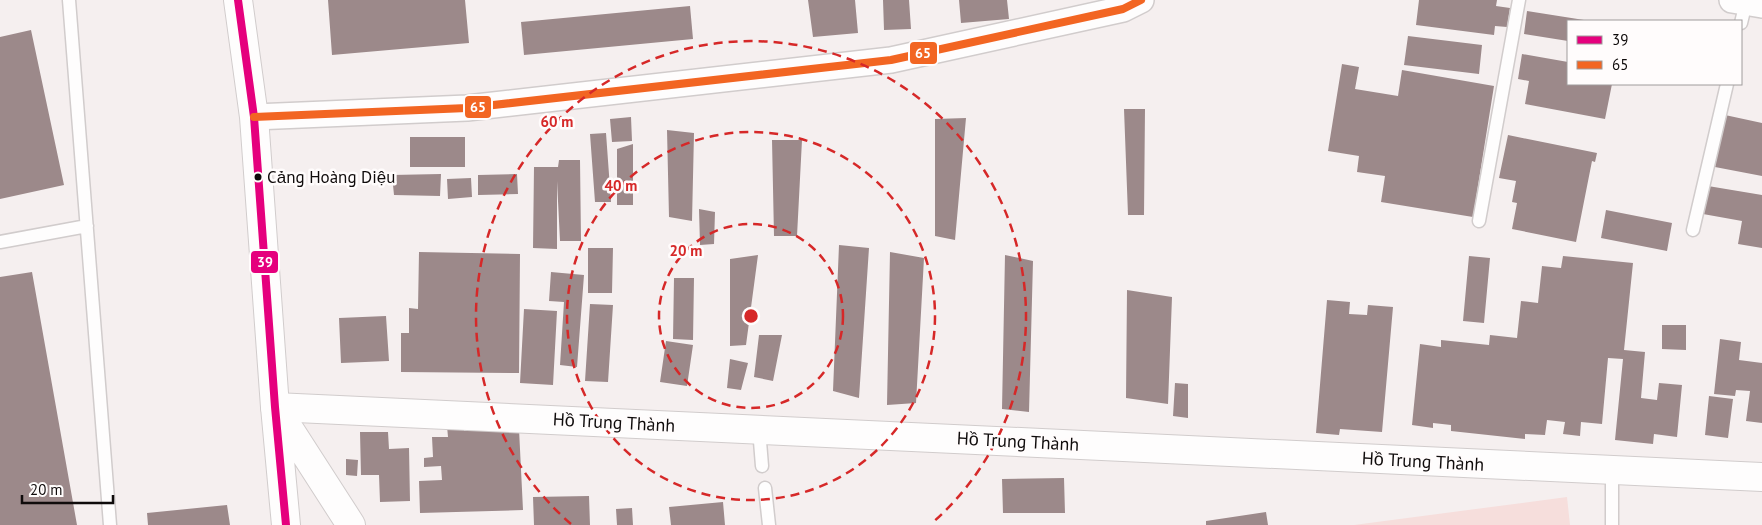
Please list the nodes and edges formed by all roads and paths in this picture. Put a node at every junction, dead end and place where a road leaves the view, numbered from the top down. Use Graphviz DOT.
graph roads {
  1 [pos="69,0"];
  2 [pos="238,0"];
  3 [pos="1141,0"];
  4 [pos="1518,0"];
  5 [pos="1727,85"];
  6 [pos="254,117"];
  7 [pos="1479,221"];
  8 [pos="87,226"];
  9 [pos="1692,230"];
  10 [pos="0,242"];
  11 [pos="275,406"];
  12 [pos="758,429"];
  13 [pos="762,466"];
  14 [pos="1612,470"];
  15 [pos="1762,477"];
  16 [pos="764,488"];
  17 [pos="110,525"];
  18 [pos="286,525"];
  19 [pos="351,525"];
  20 [pos="769,525"];
  21 [pos="1612,525"];
  1 -- 8 [label="lane"];
  2 -- 6 [label="main road"];
  3 -- 6 [label="street"];
  4 -- 7 [label="lane"];
  5 -- 9 [label="lane"];
  6 -- 11 [label="main road"];
  8 -- 10 [label="lane"];
  8 -- 17 [label="lane"];
  11 -- 12 [label="main road, Hồ Trung Thành"];
  11 -- 18 [label="main road"];
  11 -- 19 [label="main road"];
  12 -- 13 [label="lane"];
  12 -- 14 [label="main road, Hồ Trung Thành"];
  14 -- 15 [label="main road, Hồ Trung Thành"];
  14 -- 21 [label="lane"];
  16 -- 20 [label="lane"];
}
